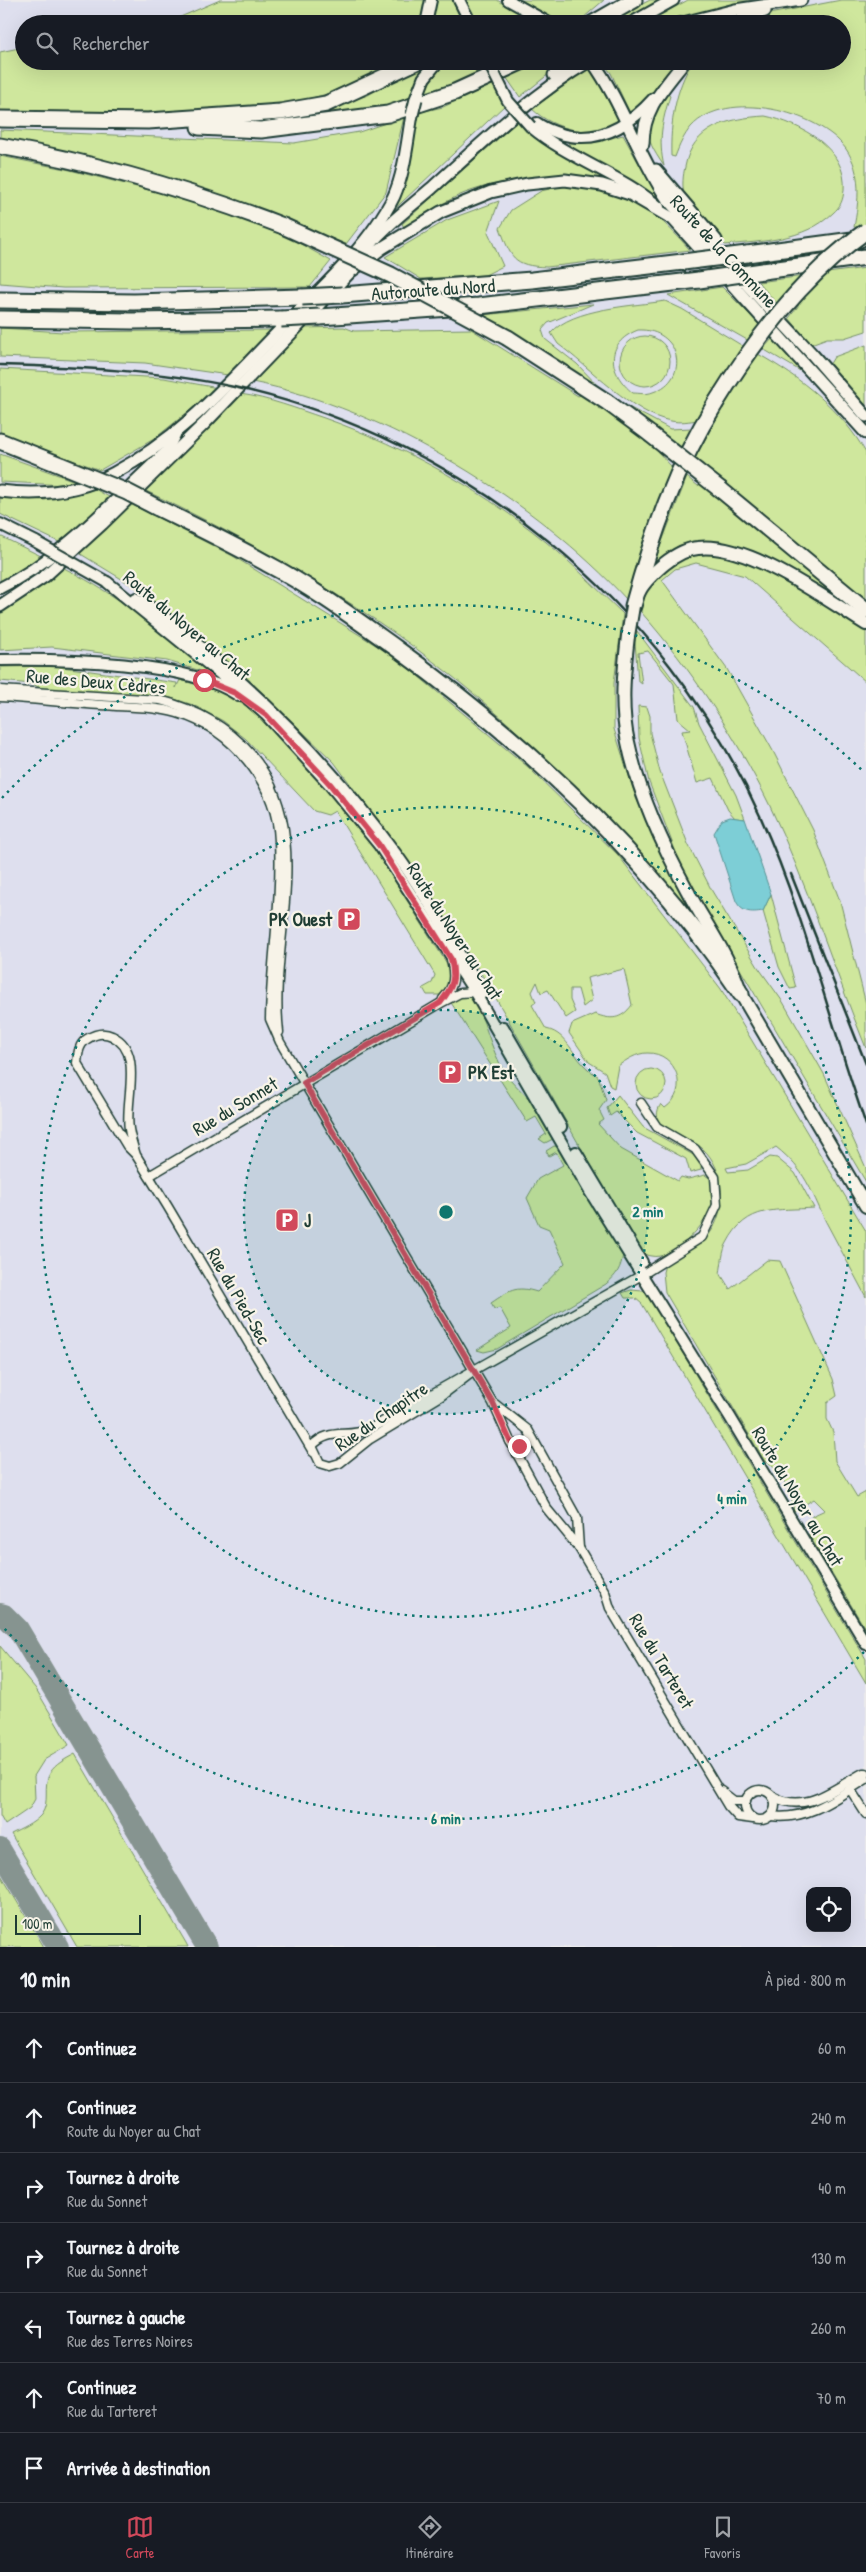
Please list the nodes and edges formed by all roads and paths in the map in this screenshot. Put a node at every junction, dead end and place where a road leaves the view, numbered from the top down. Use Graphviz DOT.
graph roads {
  1 [pos="431,0"];
  2 [pos="459,0"];
  3 [pos="508,0"];
  4 [pos="634,0"];
  5 [pos="673,0"];
  6 [pos="802,0"];
  7 [pos="428,15"];
  8 [pos="466,15"];
  9 [pos="535,15"];
  10 [pos="608,15"];
  11 [pos="646,15"];
  12 [pos="715,15"];
  13 [pos="756,15"];
  14 [pos="387,70"];
  15 [pos="399,70"];
  16 [pos="431,70"];
  17 [pos="493,70"];
  18 [pos="504,70"];
  19 [pos="562,70"];
  20 [pos="576,70"];
  21 [pos="598,70"];
  22 [pos="679,70"];
  23 [pos="667,84"];
  24 [pos="364,86"];
  25 [pos="0,118"];
  26 [pos="148,121"];
  27 [pos="627,124"];
  28 [pos="534,125"];
  29 [pos="633,137"];
  30 [pos="643,144"];
  31 [pos="0,146"];
  32 [pos="673,219"];
  33 [pos="866,231"];
  34 [pos="866,238"];
  35 [pos="363,242"];
  36 [pos="866,258"];
  37 [pos="350,272"];
  38 [pos="0,300"];
  39 [pos="0,319"];
  40 [pos="812,354"];
  41 [pos="866,416"];
  42 [pos="864,432"];
  43 [pos="175,435"];
  44 [pos="0,441"];
  45 [pos="0,491"];
  46 [pos="0,524"];
  47 [pos="107,582"];
  48 [pos="0,588"];
  49 [pos="0,606"];
  50 [pos="633,606"];
  51 [pos="866,610"];
  52 [pos="866,624"];
  53 [pos="0,660"];
  54 [pos="0,690"];
  55 [pos="0,697"];
  56 [pos="266,715"];
  57 [pos="451,959"];
  58 [pos="478,992"];
  59 [pos="741,994"];
  60 [pos="440,1003"];
  61 [pos="280,1042"];
  62 [pos="304,1083"];
  63 [pos="641,1103"];
  64 [pos="136,1155"];
  65 [pos="149,1176"];
  66 [pos="866,1206"];
  67 [pos="645,1272"];
  68 [pos="474,1371"];
  69 [pos="493,1403"];
  70 [pos="532,1438"];
  71 [pos="510,1441"];
  72 [pos="314,1453"];
  73 [pos="579,1548"];
  74 [pos="866,1644"];
  75 [pos="866,1773"];
  76 [pos="866,1779"];
  77 [pos="850,1789"];
  78 [pos="720,1790"];
  79 [pos="772,1796"];
  80 [pos="746,1801"];
  81 [pos="866,1814"];
  82 [pos="771,1816"];
  83 [pos="753,1819"];
  1 -- 7 [label="street"];
  2 -- 8 [label="street"];
  3 -- 9 [label="street"];
  4 -- 10 [label="highway"];
  5 -- 11 [label="main road"];
  6 -- 12 [label="main road"];
  6 -- 13 [label="main road"];
  14 -- 24 [label="street"];
  15 -- 24 [label="highway"];
  16 -- 35 [label="main road, bridge"];
  17 -- 28 [label="street, Route de la Commune, bridge"];
  18 -- 26 [label="highway"];
  19 -- 35 [label="main road"];
  20 -- 37 [label="main road"];
  21 -- 27 [label="main road"];
  22 -- 23 [label="main road"];
  23 -- 27 [label="street"];
  23 -- 30 [label="main road"];
  24 -- 26 [label="highway"];
  25 -- 26 [label="highway"];
  27 -- 28 [label="street"];
  27 -- 29 [label="main road"];
  28 -- 32 [label="street, Route de la Commune"];
  29 -- 30 [label="main road"];
  29 -- 40 [label="main road"];
  30 -- 40 [label="main road"];
  31 -- 51 [label="highway, bridge"];
  32 -- 37 [label="main road"];
  32 -- 42 [label="main road, Route de la Commune"];
  33 -- 50 [label="highway, bridge"];
  34 -- 38 [label="highway, Autoroute du Nord, bridge"];
  35 -- 43 [label="main road"];
  36 -- 39 [label="highway, Autoroute du Nord, bridge"];
  37 -- 49 [label="main road"];
  40 -- 41 [label="main road"];
  43 -- 45 [label="main road"];
  43 -- 48 [label="street"];
  44 -- 59 [label="highway, bridge"];
  46 -- 47 [label="street, bridge"];
  47 -- 56 [label="street, Route du Noyer au Chat"];
  47 -- 58 [label="street, Route du Noyer au Chat"];
  50 -- 52 [label="main road"];
  50 -- 59 [label="main road, bridge"];
  53 -- 56 [label="street"];
  54 -- 61 [label="street, Rue des Deux Cèdres"];
  55 -- 61 [label="street, Rue des Deux Cèdres"];
  56 -- 57 [label="street, Route du Noyer au Chat"];
  57 -- 58 [label="street, Route du Noyer au Chat"];
  57 -- 60 [label="street, Rue du Sonnet"];
  58 -- 60 [label="street, Rue du Sonnet"];
  58 -- 67 [label="street, Route du Noyer au Chat"];
  59 -- 66 [label="main road"];
  60 -- 62 [label="street, Rue du Sonnet"];
  61 -- 62 [label="street, Rue du Tarteret"];
  62 -- 65 [label="street, Rue du Sonnet"];
  62 -- 68 [label="street, Rue du Tarteret"];
  63 -- 67 [label="street, Rue du Chapitre"];
  64 -- 64 [label="street"];
  64 -- 65 [label="street, Rue du Pied-Sec"];
  65 -- 72 [label="street, Rue du Pied-Sec"];
  67 -- 68 [label="street, Rue du Chapitre"];
  67 -- 74 [label="street, Route du Noyer au Chat"];
  68 -- 69 [label="street, Rue du Tarteret"];
  68 -- 72 [label="street, Rue du Chapitre"];
  68 -- 72 [label="street, Rue du Chapitre"];
  69 -- 70 [label="street, Rue du Tarteret"];
  69 -- 71 [label="street, Rue du Tarteret"];
  70 -- 71 [label="street"];
  70 -- 73 [label="street, Rue du Tarteret"];
  71 -- 73 [label="street, Rue du Tarteret"];
  73 -- 78 [label="street, Rue du Tarteret"];
  75 -- 79 [label="street"];
  76 -- 77 [label="street"];
  77 -- 81 [label="street"];
  77 -- 82 [label="street"];
  78 -- 80 [label="street"];
  78 -- 83 [label="street, Rue du Tarteret"];
  79 -- 80 [label="street"];
  79 -- 82 [label="street"];
  80 -- 83 [label="street"];
  82 -- 83 [label="street"];
}
